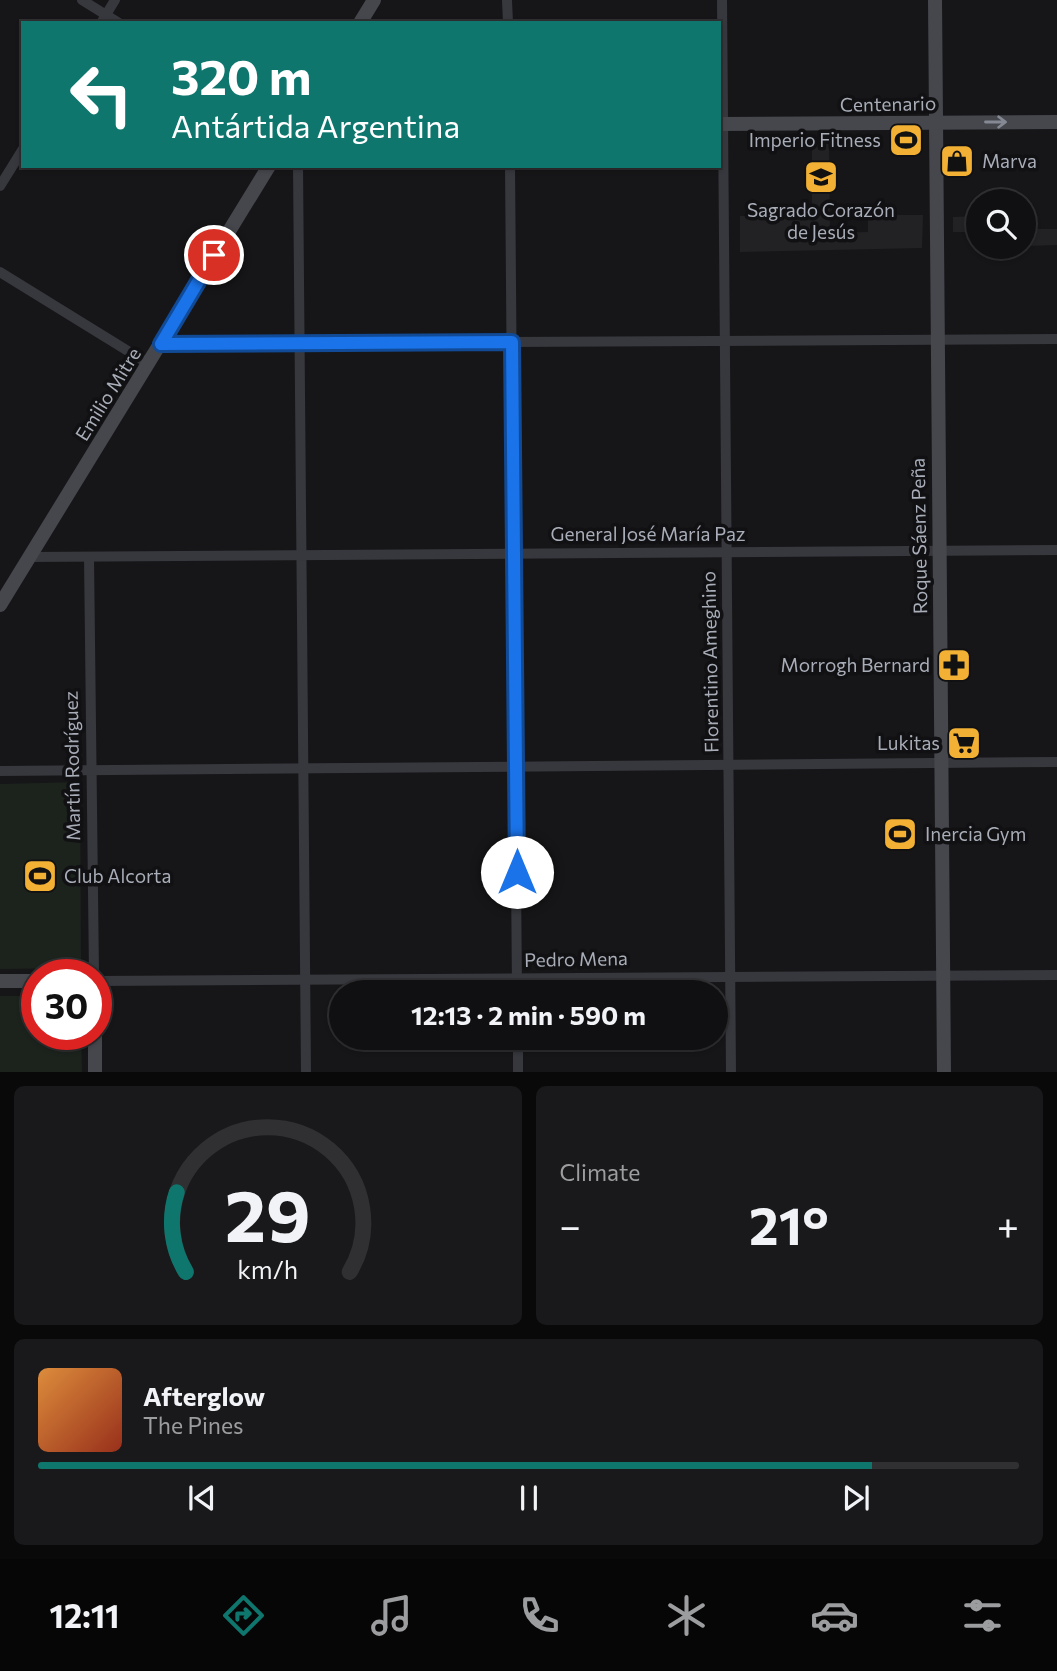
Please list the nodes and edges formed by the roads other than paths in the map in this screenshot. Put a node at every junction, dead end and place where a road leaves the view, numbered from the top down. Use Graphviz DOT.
graph roads {
  1 [pos="82,0"];
  2 [pos="115,0"];
  3 [pos="374,0"];
  4 [pos="507,0"];
  5 [pos="722,0"];
  6 [pos="935,0"];
  7 [pos="104,19"];
  8 [pos="361,21"];
  9 [pos="508,21"];
  10 [pos="1057,122"];
  11 [pos="935,123"];
  12 [pos="721,124"];
  13 [pos="21,152"];
  14 [pos="268,168"];
  15 [pos="298,168"];
  16 [pos="510,168"];
  17 [pos="0,186"];
  18 [pos="0,272"];
  19 [pos="1057,339"];
  20 [pos="937,340"];
  21 [pos="724,341"];
  22 [pos="512,342"];
  23 [pos="299,343"];
  24 [pos="161,344"];
  25 [pos="149,364"];
  26 [pos="1057,550"];
  27 [pos="939,551"];
  28 [pos="726,552"];
  29 [pos="514,554"];
  30 [pos="301,555"];
  31 [pos="29,557"];
  32 [pos="89,557"];
  33 [pos="1,600"];
  34 [pos="941,762"];
  35 [pos="1057,762"];
  36 [pos="729,764"];
  37 [pos="516,765"];
  38 [pos="303,766"];
  39 [pos="92,768"];
  40 [pos="0,771"];
  41 [pos="94,959"];
  42 [pos="943,974"];
  43 [pos="1057,975"];
  44 [pos="730,976"];
  45 [pos="305,979"];
  46 [pos="517,979"];
  47 [pos="0,981"];
  48 [pos="21,981"];
  49 [pos="112,981"];
  50 [pos="95,1050"];
  51 [pos="518,1050"];
  52 [pos="95,1072"];
  53 [pos="306,1072"];
  54 [pos="518,1072"];
  55 [pos="731,1072"];
  56 [pos="944,1072"];
  1 -- 7 [label="street"];
  2 -- 7 [label="street"];
  3 -- 8 [label="street"];
  4 -- 9 [label="street"];
  5 -- 12 [label="street, Florentino Ameghino"];
  6 -- 11 [label="street, Roque Sáenz Peña"];
  11 -- 10 [label="street, Centenario, one-way"];
  11 -- 12 [label="street, Centenario"];
  11 -- 20 [label="street, Roque Sáenz Peña"];
  12 -- 21 [label="street, Florentino Ameghino"];
  13 -- 17 [label="street"];
  14 -- 24 [label="street, Emilio Mitre"];
  15 -- 23 [label="street"];
  16 -- 22 [label="street"];
  18 -- 25 [label="street"];
  19 -- 20 [label="street"];
  20 -- 21 [label="street"];
  20 -- 27 [label="street, Roque Sáenz Peña"];
  21 -- 22 [label="street"];
  21 -- 28 [label="street, Florentino Ameghino"];
  22 -- 23 [label="street"];
  22 -- 29 [label="street"];
  23 -- 24 [label="street"];
  23 -- 30 [label="street"];
  24 -- 25 [label="street, Emilio Mitre"];
  25 -- 31 [label="street, Emilio Mitre"];
  26 -- 27 [label="street, General José María Paz"];
  27 -- 28 [label="street, General José María Paz"];
  27 -- 34 [label="street, Roque Sáenz Peña"];
  28 -- 29 [label="street, General José María Paz"];
  28 -- 36 [label="street, Florentino Ameghino"];
  29 -- 30 [label="street, General José María Paz"];
  29 -- 37 [label="street"];
  30 -- 32 [label="street, General José María Paz"];
  30 -- 38 [label="street"];
  31 -- 32 [label="street, General José María Paz"];
  31 -- 33 [label="street, Emilio Mitre"];
  32 -- 39 [label="street, Martín Rodríguez"];
  34 -- 35 [label="street"];
  34 -- 36 [label="street"];
  34 -- 42 [label="street, Roque Sáenz Peña"];
  36 -- 37 [label="street"];
  36 -- 44 [label="street, Florentino Ameghino"];
  37 -- 38 [label="street"];
  37 -- 46 [label="street"];
  38 -- 39 [label="street"];
  38 -- 45 [label="street"];
  39 -- 40 [label="street"];
  39 -- 41 [label="street, Martín Rodríguez"];
  42 -- 43 [label="street, Pedro Mena"];
  42 -- 44 [label="street, Pedro Mena"];
  42 -- 56 [label="street, Roque Sáenz Peña"];
  44 -- 46 [label="street, Pedro Mena"];
  44 -- 55 [label="street, Florentino Ameghino"];
  45 -- 46 [label="street, Pedro Mena"];
  45 -- 49 [label="street, Pedro Mena"];
  45 -- 53 [label="street"];
  47 -- 48 [label="street"];
  50 -- 52 [label="street"];
  51 -- 54 [label="street"];
}
